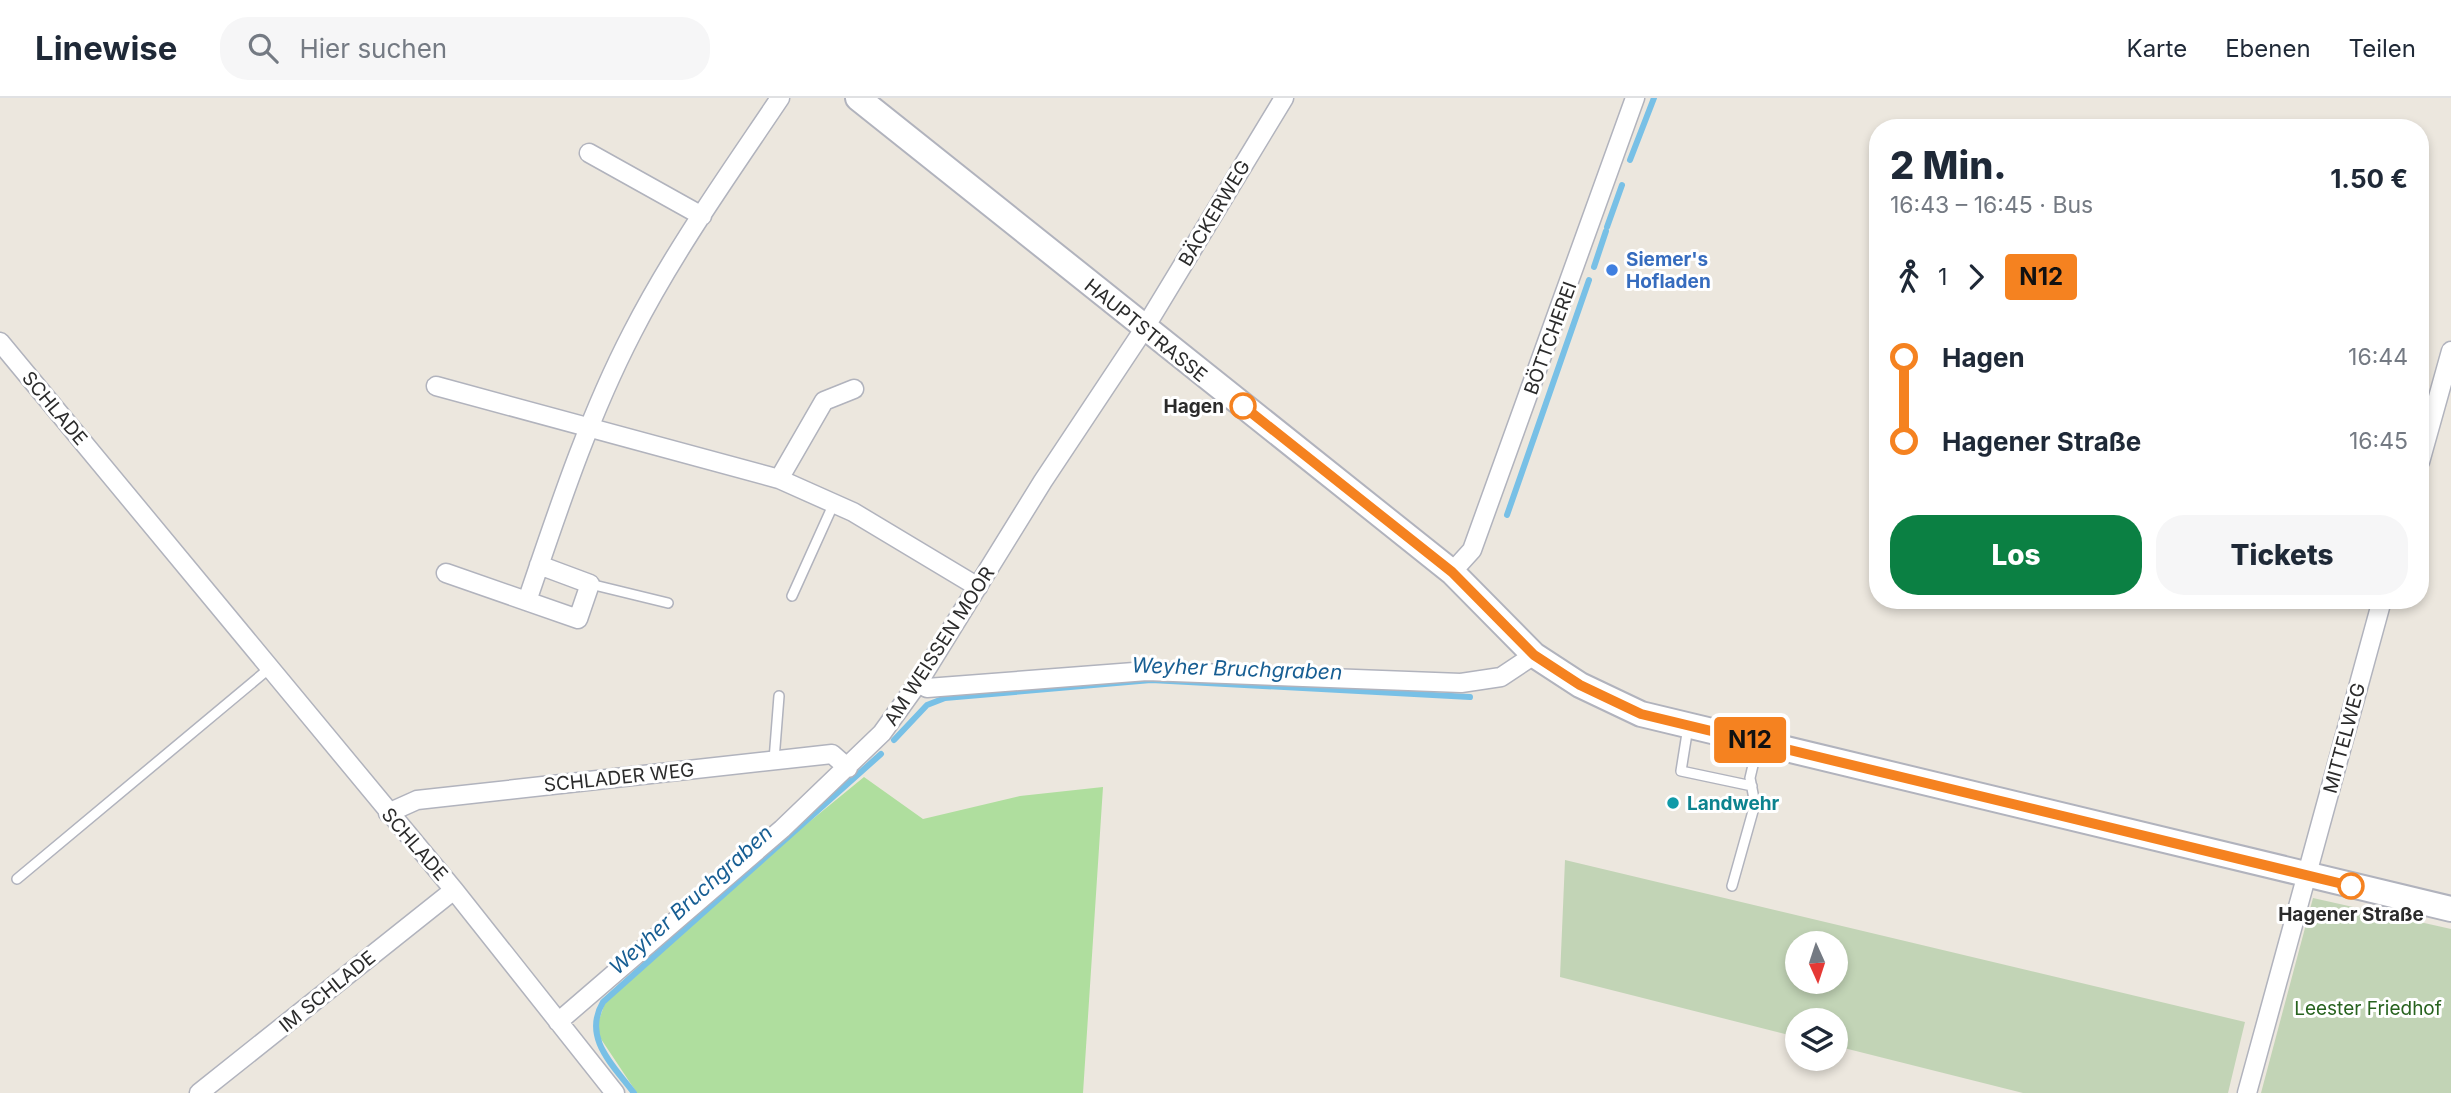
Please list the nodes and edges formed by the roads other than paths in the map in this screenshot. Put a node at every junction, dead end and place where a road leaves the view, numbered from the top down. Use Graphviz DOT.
graph roads {
  1 [pos="780,98"];
  2 [pos="858,98"];
  3 [pos="1284,98"];
  4 [pos="1630,101"];
  5 [pos="589,153"];
  6 [pos="702,216"];
  7 [pos="1144,329"];
  8 [pos="0,341"];
  9 [pos="2451,351"];
  10 [pos="436,386"];
  11 [pos="854,389"];
  12 [pos="589,426"];
  13 [pos="2429,430"];
  14 [pos="779,479"];
  15 [pos="834,503"];
  16 [pos="539,565"];
  17 [pos="1452,572"];
  18 [pos="446,573"];
  19 [pos="590,584"];
  20 [pos="978,587"];
  21 [pos="793,596"];
  22 [pos="527,601"];
  23 [pos="668,603"];
  24 [pos="2380,609"];
  25 [pos="1534,655"];
  26 [pos="271,667"];
  27 [pos="918,683"];
  28 [pos="779,696"];
  29 [pos="1689,725"];
  30 [pos="1758,742"];
  31 [pos="774,760"];
  32 [pos="848,768"];
  33 [pos="1752,786"];
  34 [pos="388,813"];
  35 [pos="2306,876"];
  36 [pos="17,879"];
  37 [pos="1732,886"];
  38 [pos="454,890"];
  39 [pos="2451,909"];
  40 [pos="558,1022"];
  41 [pos="199,1093"];
  42 [pos="615,1093"];
  43 [pos="2247,1093"];
  1 -- 6 [label="street"];
  2 -- 7 [label="main road, HAUPTSTRASSE"];
  3 -- 7 [label="street, BÄCKERWEG"];
  4 -- 17 [label="street, BÖTTCHEREI"];
  5 -- 6 [label="street"];
  6 -- 12 [label="street"];
  7 -- 17 [label="main road, HAUPTSTRASSE"];
  7 -- 20 [label="street, AM WEISSEN MOOR"];
  8 -- 26 [label="street, SCHLADE"];
  9 -- 13 [label="street"];
  10 -- 12 [label="street"];
  11 -- 14 [label="street"];
  12 -- 14 [label="street"];
  12 -- 16 [label="street"];
  14 -- 15 [label="street"];
  15 -- 20 [label="street"];
  15 -- 21 [label="lane"];
  16 -- 19 [label="street"];
  16 -- 22 [label="street"];
  17 -- 25 [label="main road, HAUPTSTRASSE"];
  18 -- 22 [label="street"];
  19 -- 22 [label="street"];
  19 -- 23 [label="lane"];
  20 -- 27 [label="street, AM WEISSEN MOOR"];
  24 -- 35 [label="street, MITTELWEG"];
  25 -- 27 [label="street"];
  25 -- 29 [label="main road, HAUPTSTRASSE"];
  26 -- 34 [label="street, SCHLADE"];
  26 -- 36 [label="lane"];
  27 -- 32 [label="street, AM WEISSEN MOOR"];
  28 -- 31 [label="lane"];
  29 -- 30 [label="main road, HAUPTSTRASSE"];
  29 -- 33 [label="lane"];
  30 -- 33 [label="lane"];
  30 -- 35 [label="main road, HAUPTSTRASSE"];
  31 -- 32 [label="street, SCHLADER WEG"];
  31 -- 34 [label="street, SCHLADER WEG"];
  32 -- 40 [label="street, AM WEISSEN MOOR"];
  33 -- 37 [label="lane"];
  34 -- 38 [label="street, SCHLADE"];
  35 -- 39 [label="main road, HAUPTSTRASSE"];
  35 -- 43 [label="street"];
  38 -- 40 [label="street, SCHLADE"];
  38 -- 41 [label="street, IM SCHLADE"];
  40 -- 42 [label="street"];
}
